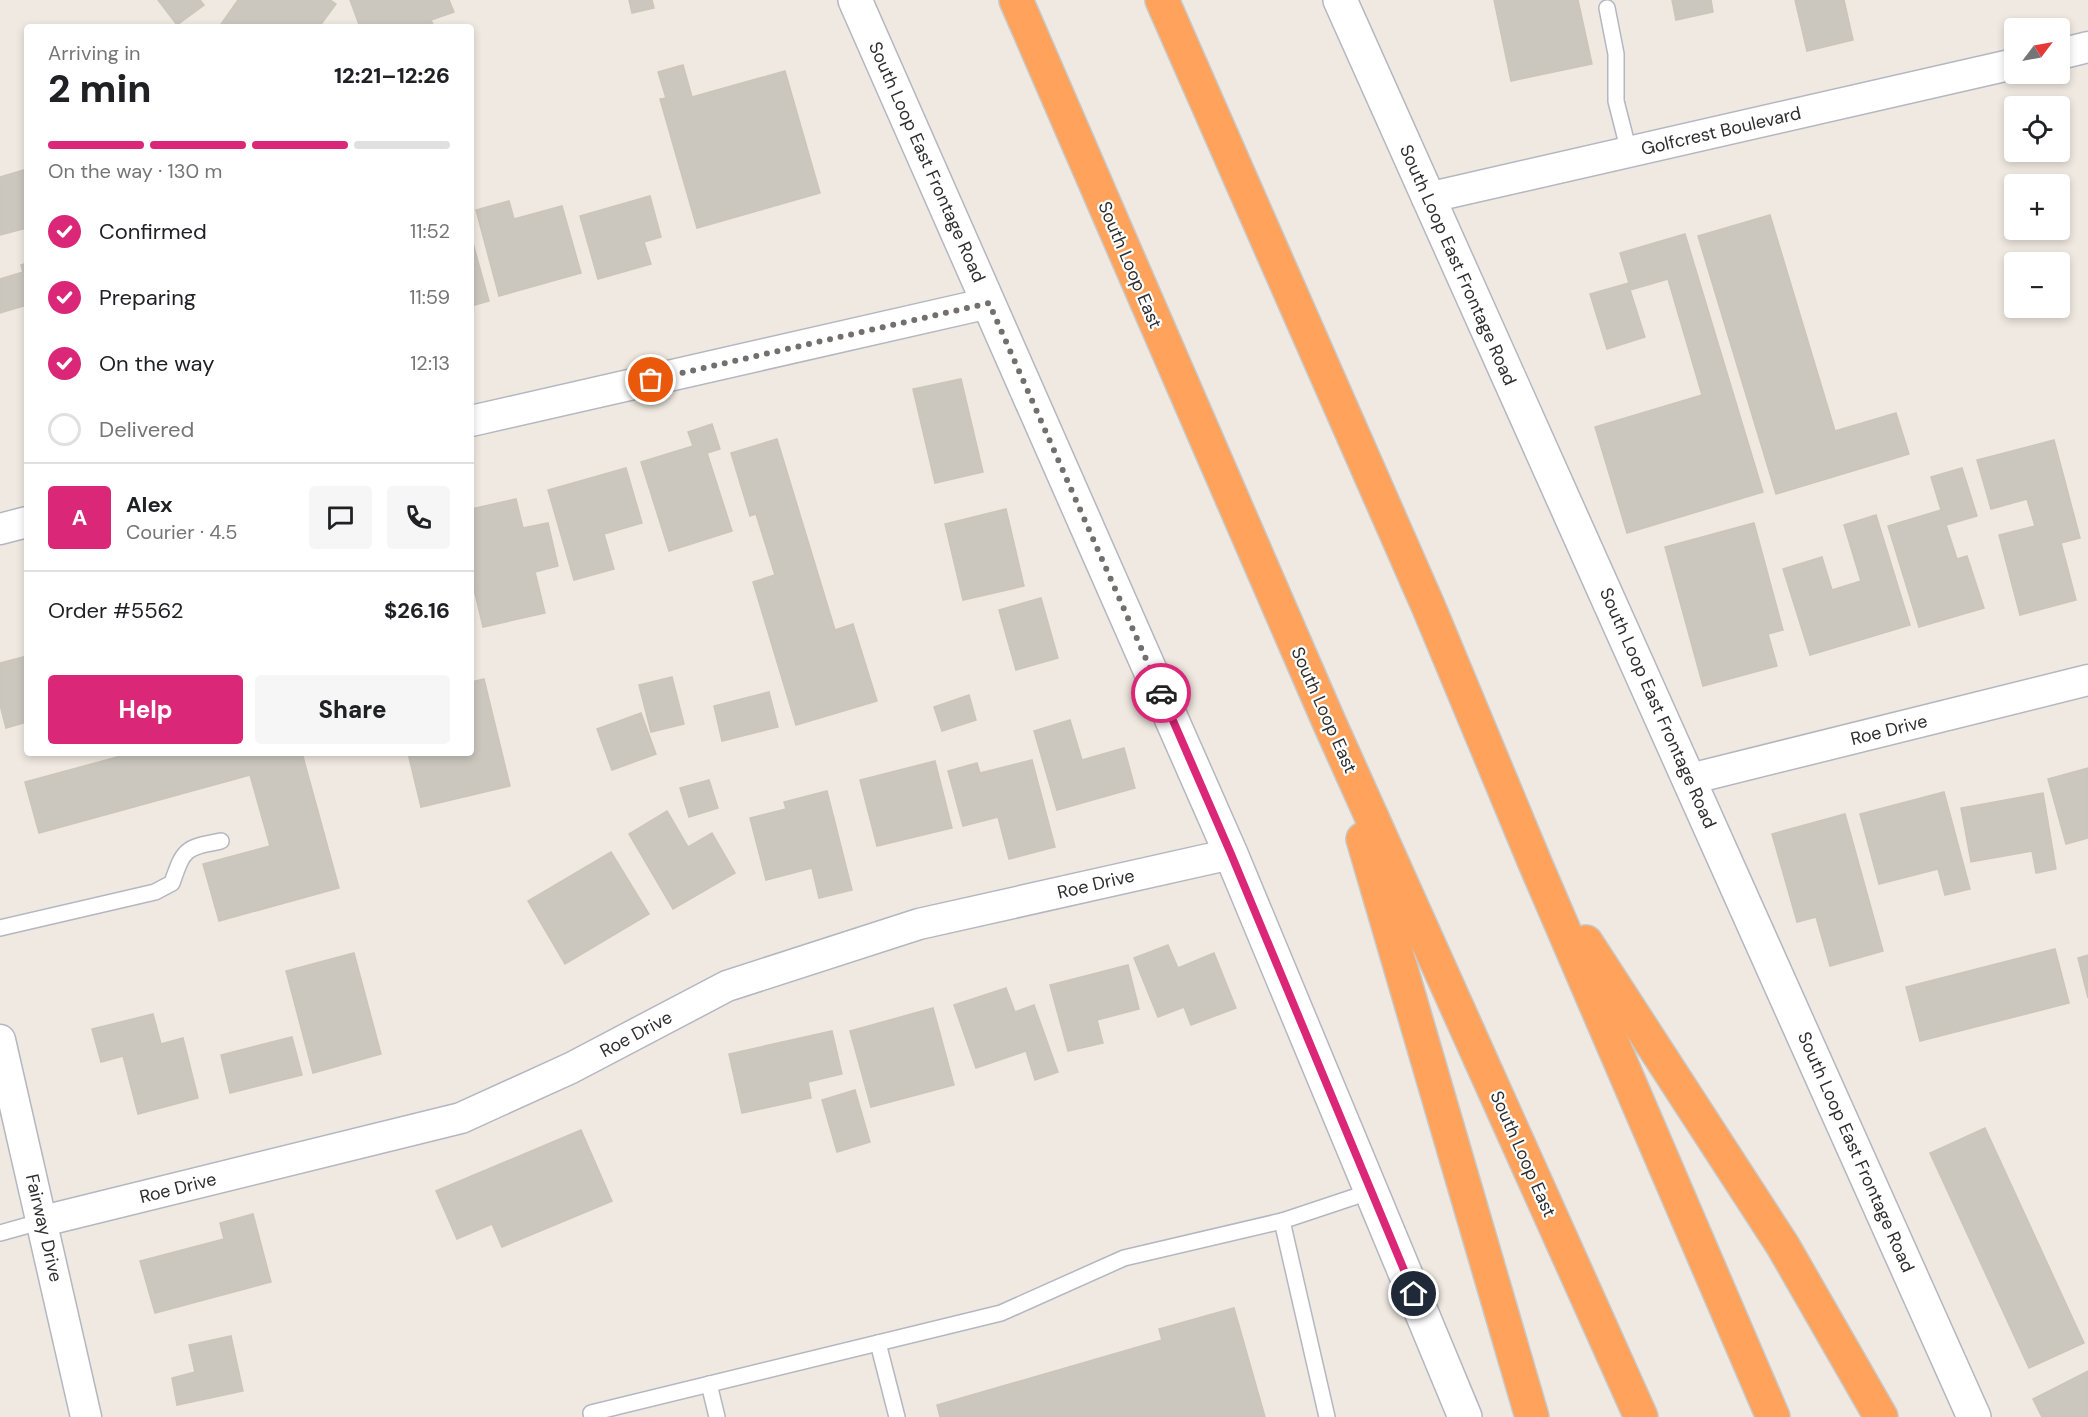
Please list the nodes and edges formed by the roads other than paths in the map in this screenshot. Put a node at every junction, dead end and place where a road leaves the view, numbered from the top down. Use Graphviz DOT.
graph roads {
  1 [pos="855,0"];
  2 [pos="1016,0"];
  3 [pos="1162,0"];
  4 [pos="1340,0"];
  5 [pos="1607,8"];
  6 [pos="2088,47"];
  7 [pos="2070,52"];
  8 [pos="2004,66"];
  9 [pos="1629,152"];
  10 [pos="1427,198"];
  11 [pos="989,303"];
  12 [pos="474,420"];
  13 [pos="24,523"];
  14 [pos="0,529"];
  15 [pos="2088,680"];
  16 [pos="1329,722"];
  17 [pos="1690,779"];
  18 [pos="221,841"];
  19 [pos="1231,854"];
  20 [pos="1535,863"];
  21 [pos="0,928"];
  22 [pos="0,1040"];
  23 [pos="5,1084"];
  24 [pos="1372,1191"];
  25 [pos="43,1221"];
  26 [pos="1282,1221"];
  27 [pos="0,1233"];
  28 [pos="878,1343"];
  29 [pos="710,1384"];
  30 [pos="86,1417"];
  31 [pos="592,1417"];
  32 [pos="717,1417"];
  33 [pos="897,1417"];
  34 [pos="1327,1417"];
  35 [pos="1465,1417"];
  36 [pos="1532,1417"];
  37 [pos="1641,1417"];
  38 [pos="1773,1417"];
  39 [pos="1881,1417"];
  40 [pos="1974,1417"];
  1 -- 11 [label="main road, South Loop East Frontage Road"];
  2 -- 16 [label="highway, South Loop East"];
  3 -- 20 [label="highway"];
  4 -- 10 [label="main road, South Loop East Frontage Road"];
  5 -- 9 [label="lane"];
  6 -- 7 [label="street"];
  8 -- 9 [label="street, Golfcrest Boulevard"];
  9 -- 10 [label="street, Golfcrest Boulevard"];
  10 -- 17 [label="main road, South Loop East Frontage Road"];
  11 -- 12 [label="street"];
  11 -- 19 [label="main road, South Loop East Frontage Road"];
  13 -- 14 [label="street"];
  15 -- 17 [label="street, Roe Drive"];
  16 -- 36 [label="highway"];
  16 -- 37 [label="highway, South Loop East"];
  17 -- 40 [label="main road, South Loop East Frontage Road"];
  18 -- 21 [label="lane"];
  19 -- 24 [label="main road, South Loop East Frontage Road"];
  19 -- 25 [label="street, Roe Drive"];
  20 -- 38 [label="highway"];
  20 -- 39 [label="highway"];
  22 -- 23 [label="street, Fairway Drive"];
  23 -- 25 [label="street, Fairway Drive"];
  24 -- 26 [label="lane"];
  24 -- 35 [label="main road, South Loop East Frontage Road"];
  25 -- 27 [label="lane"];
  25 -- 30 [label="street, Fairway Drive"];
  26 -- 28 [label="lane"];
  26 -- 34 [label="lane"];
  28 -- 29 [label="lane"];
  28 -- 33 [label="lane"];
  29 -- 31 [label="lane"];
  29 -- 32 [label="lane"];
}
